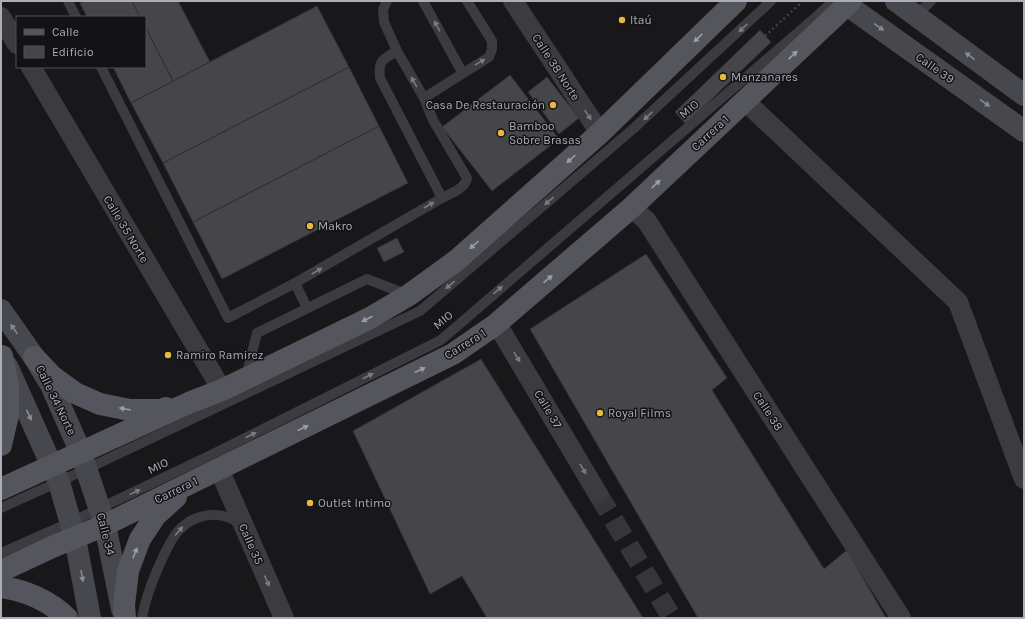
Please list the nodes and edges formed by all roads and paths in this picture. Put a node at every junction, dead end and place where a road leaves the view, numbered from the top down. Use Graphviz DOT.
graph roads {
  1 [pos="68,1"];
  2 [pos="387,1"];
  3 [pos="423,1"];
  4 [pos="467,1"];
  5 [pos="513,1"];
  6 [pos="736,1"];
  7 [pos="771,1"];
  8 [pos="803,1"];
  9 [pos="896,1"];
  10 [pos="843,2"];
  11 [pos="923,8"];
  12 [pos="76,16"];
  13 [pos="1,17"];
  14 [pos="765,36"];
  15 [pos="16,42"];
  16 [pos="397,51"];
  17 [pos="32,68"];
  18 [pos="102,68"];
  19 [pos="462,72"];
  20 [pos="1024,95"];
  21 [pos="424,98"];
  22 [pos="745,101"];
  23 [pos="1024,131"];
  24 [pos="600,133"];
  25 [pos="442,198"];
  26 [pos="631,208"];
  27 [pos="295,283"];
  28 [pos="409,295"];
  29 [pos="307,308"];
  30 [pos="1,310"];
  31 [pos="495,325"];
  32 [pos="2,355"];
  33 [pos="34,357"];
  34 [pos="245,379"];
  35 [pos="222,390"];
  36 [pos="191,402"];
  37 [pos="1,445"];
  38 [pos="84,461"];
  39 [pos="210,473"];
  40 [pos="55,474"];
  41 [pos="1024,479"];
  42 [pos="1,489"];
  43 [pos="598,494"];
  44 [pos="1,508"];
  45 [pos="102,517"];
  46 [pos="243,525"];
  47 [pos="73,530"];
  48 [pos="1,553"];
  49 [pos="1,571"];
  50 [pos="1,587"];
  51 [pos="68,618"];
  52 [pos="90,618"];
  53 [pos="125,618"];
  54 [pos="142,618"];
  55 [pos="284,618"];
  56 [pos="901,618"];
  1 -- 12 [label="lane"];
  2 -- 16 [label="lane"];
  19 -- 3 [label="lane, one-way"];
  19 -- 4 [label="lane, one-way"];
  5 -- 24 [label="street, Calle 38 Norte, one-way"];
  6 -- 24 [label="main road, one-way"];
  7 -- 38 [label="lane, MIO, one-way"];
  8 -- 14 [label="path"];
  9 -- 11 [label="main road"];
  22 -- 10 [label="main road, Carrera 1, one-way"];
  10 -- 23 [label="main road, Calle 39, one-way"];
  45 -- 10 [label="lane, MIO, one-way"];
  20 -- 11 [label="main road, one-way"];
  13 -- 15 [label="street"];
  21 -- 16 [label="lane, one-way"];
  16 -- 25 [label="lane"];
  17 -- 35 [label="street, Calle 35 Norte"];
  18 -- 27 [label="lane"];
  19 -- 21 [label="lane"];
  21 -- 25 [label="lane"];
  26 -- 22 [label="main road, Carrera 1, one-way"];
  22 -- 41 [label="street"];
  24 -- 28 [label="main road, one-way"];
  27 -- 25 [label="lane, one-way"];
  31 -- 26 [label="main road, Carrera 1, one-way"];
  26 -- 56 [label="street, Calle 38"];
  27 -- 29 [label="lane"];
  28 -- 29 [label="lane"];
  28 -- 34 [label="main road, one-way"];
  29 -- 34 [label="lane"];
  33 -- 30 [label="main road, Calle 34 Norte, one-way"];
  39 -- 31 [label="main road, Carrera 1, one-way"];
  31 -- 43 [label="street, Calle 37, one-way"];
  32 -- 37 [label="main road"];
  32 -- 40 [label="main road, one-way"];
  36 -- 33 [label="main road, one-way"];
  33 -- 38 [label="main road, Calle 34 Norte"];
  34 -- 35 [label="main road"];
  35 -- 36 [label="main road"];
  36 -- 38 [label="main road"];
  38 -- 40 [label="main road"];
  38 -- 45 [label="main road, Calle 34"];
  39 -- 45 [label="main road, Carrera 1"];
  39 -- 46 [label="street, Calle 35"];
  53 -- 39 [label="main road, one-way"];
  40 -- 42 [label="main road"];
  40 -- 44 [label="lane"];
  40 -- 47 [label="main road"];
  45 -- 47 [label="main road, Carrera 1"];
  45 -- 53 [label="main road, Calle 34"];
  54 -- 46 [label="lane, one-way"];
  46 -- 55 [label="street, Calle 35, one-way"];
  47 -- 48 [label="lane"];
  47 -- 49 [label="main road, Carrera 1"];
  47 -- 52 [label="main road, one-way"];
  50 -- 51 [label="main road"];
}
